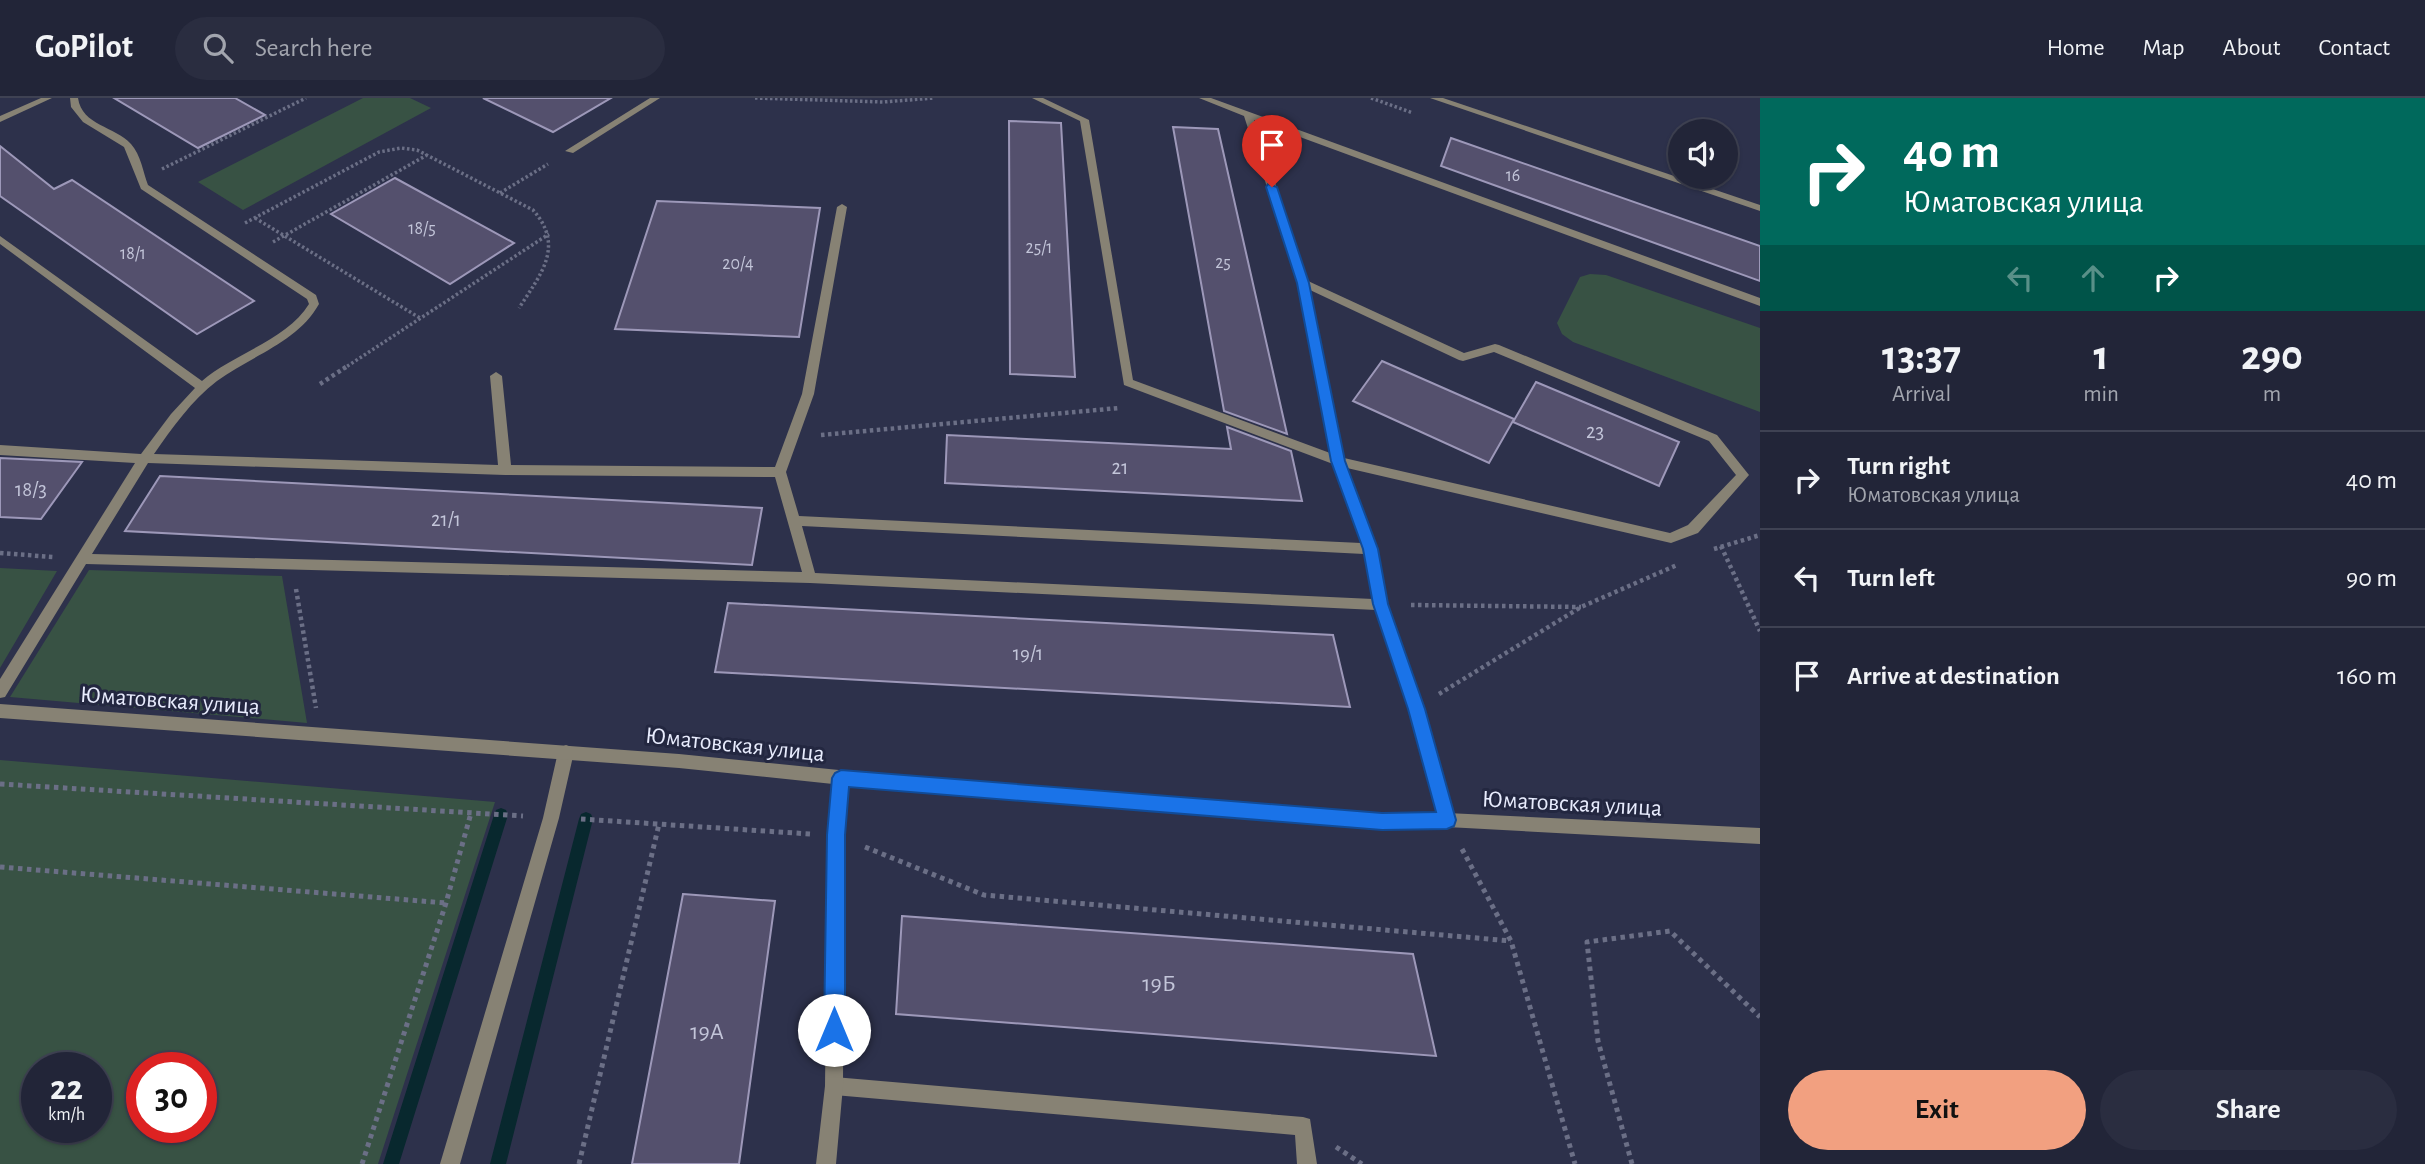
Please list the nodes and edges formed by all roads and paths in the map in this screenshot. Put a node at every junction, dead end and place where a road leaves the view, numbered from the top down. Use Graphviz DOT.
graph roads {
  1 [pos="48,98"];
  2 [pos="74,98"];
  3 [pos="306,98"];
  4 [pos="656,98"];
  5 [pos="755,98"];
  6 [pos="934,98"];
  7 [pos="1036,98"];
  8 [pos="1203,98"];
  9 [pos="1434,98"];
  10 [pos="1248,115"];
  11 [pos="0,119"];
  12 [pos="570,150"];
  13 [pos="428,155"];
  14 [pos="141,180"];
  15 [pos="500,193"];
  16 [pos="842,208"];
  17 [pos="1760,208"];
  18 [pos="255,218"];
  19 [pos="549,234"];
  20 [pos="285,236"];
  21 [pos="219,237"];
  22 [pos="0,239"];
  23 [pos="248,256"];
  24 [pos="1303,283"];
  25 [pos="1760,302"];
  26 [pos="519,308"];
  27 [pos="419,318"];
  28 [pos="496,376"];
  29 [pos="320,384"];
  30 [pos="202,387"];
  31 [pos="1126,407"];
  32 [pos="792,438"];
  33 [pos="0,450"];
  34 [pos="145,460"];
  35 [pos="1338,461"];
  36 [pos="505,470"];
  37 [pos="780,472"];
  38 [pos="793,520"];
  39 [pos="1760,534"];
  40 [pos="1721,546"];
  41 [pos="1370,549"];
  42 [pos="1708,551"];
  43 [pos="0,553"];
  44 [pos="82,559"];
  45 [pos="1683,562"];
  46 [pos="292,564"];
  47 [pos="810,578"];
  48 [pos="1381,604"];
  49 [pos="1581,607"];
  50 [pos="1760,631"];
  51 [pos="0,692"];
  52 [pos="1416,709"];
  53 [pos="0,711"];
  54 [pos="321,735"];
  55 [pos="566,752"];
  56 [pos="841,778"];
  57 [pos="0,784"];
  58 [pos="471,813"];
  59 [pos="551,818"];
  60 [pos="1447,820"];
  61 [pos="659,824"];
  62 [pos="836,835"];
  63 [pos="1760,836"];
  64 [pos="0,867"];
  65 [pos="446,903"];
  66 [pos="1511,941"];
  67 [pos="1760,1017"];
  68 [pos="834,1086"];
  69 [pos="362,1164"];
  70 [pos="450,1164"];
  71 [pos="579,1164"];
  72 [pos="827,1164"];
  73 [pos="1307,1164"];
  74 [pos="1575,1164"];
  75 [pos="1632,1164"];
  1 -- 11 [label="street"];
  2 -- 14 [label="street"];
  3 -- 14 [label="path"];
  4 -- 12 [label="street"];
  5 -- 6 [label="path"];
  7 -- 35 [label="street"];
  8 -- 10 [label="street"];
  9 -- 17 [label="street"];
  10 -- 24 [label="street"];
  10 -- 25 [label="street"];
  12 -- 15 [label="path"];
  13 -- 15 [label="path"];
  13 -- 18 [label="path"];
  13 -- 20 [label="path"];
  14 -- 21 [label="street"];
  15 -- 19 [label="path"];
  16 -- 32 [label="street"];
  18 -- 20 [label="path"];
  18 -- 21 [label="path"];
  19 -- 26 [label="path"];
  19 -- 27 [label="path"];
  20 -- 23 [label="path"];
  20 -- 27 [label="path"];
  21 -- 23 [label="street"];
  22 -- 30 [label="street"];
  23 -- 30 [label="street"];
  24 -- 35 [label="street"];
  24 -- 35 [label="street"];
  27 -- 29 [label="path"];
  28 -- 36 [label="street"];
  30 -- 34 [label="street"];
  31 -- 32 [label="path"];
  32 -- 37 [label="street"];
  33 -- 34 [label="street"];
  34 -- 36 [label="street"];
  34 -- 44 [label="street"];
  35 -- 41 [label="street"];
  36 -- 37 [label="street"];
  37 -- 38 [label="street"];
  38 -- 41 [label="street"];
  38 -- 47 [label="street"];
  39 -- 40 [label="path"];
  40 -- 42 [label="path"];
  40 -- 50 [label="path"];
  41 -- 48 [label="street"];
  43 -- 44 [label="path"];
  44 -- 46 [label="street"];
  44 -- 51 [label="street"];
  45 -- 49 [label="path"];
  46 -- 47 [label="street"];
  46 -- 54 [label="path"];
  47 -- 48 [label="street"];
  48 -- 49 [label="path"];
  48 -- 52 [label="street"];
  49 -- 52 [label="path"];
  52 -- 60 [label="street"];
  53 -- 54 [label="street, Юматовская улица"];
  54 -- 55 [label="street, Юматовская улица"];
  55 -- 56 [label="street, Юматовская улица"];
  55 -- 59 [label="street"];
  56 -- 60 [label="street, Юматовская улица"];
  56 -- 62 [label="street"];
  57 -- 58 [label="path"];
  58 -- 59 [label="path"];
  58 -- 65 [label="path"];
  59 -- 61 [label="path"];
  59 -- 70 [label="street"];
  60 -- 63 [label="street, Юматовская улица"];
  60 -- 66 [label="path"];
  61 -- 62 [label="path"];
  61 -- 71 [label="path"];
  62 -- 66 [label="path"];
  62 -- 68 [label="street"];
  64 -- 65 [label="path"];
  65 -- 69 [label="path"];
  66 -- 74 [label="path"];
  67 -- 75 [label="path"];
  68 -- 72 [label="street"];
  68 -- 73 [label="street"];
}
